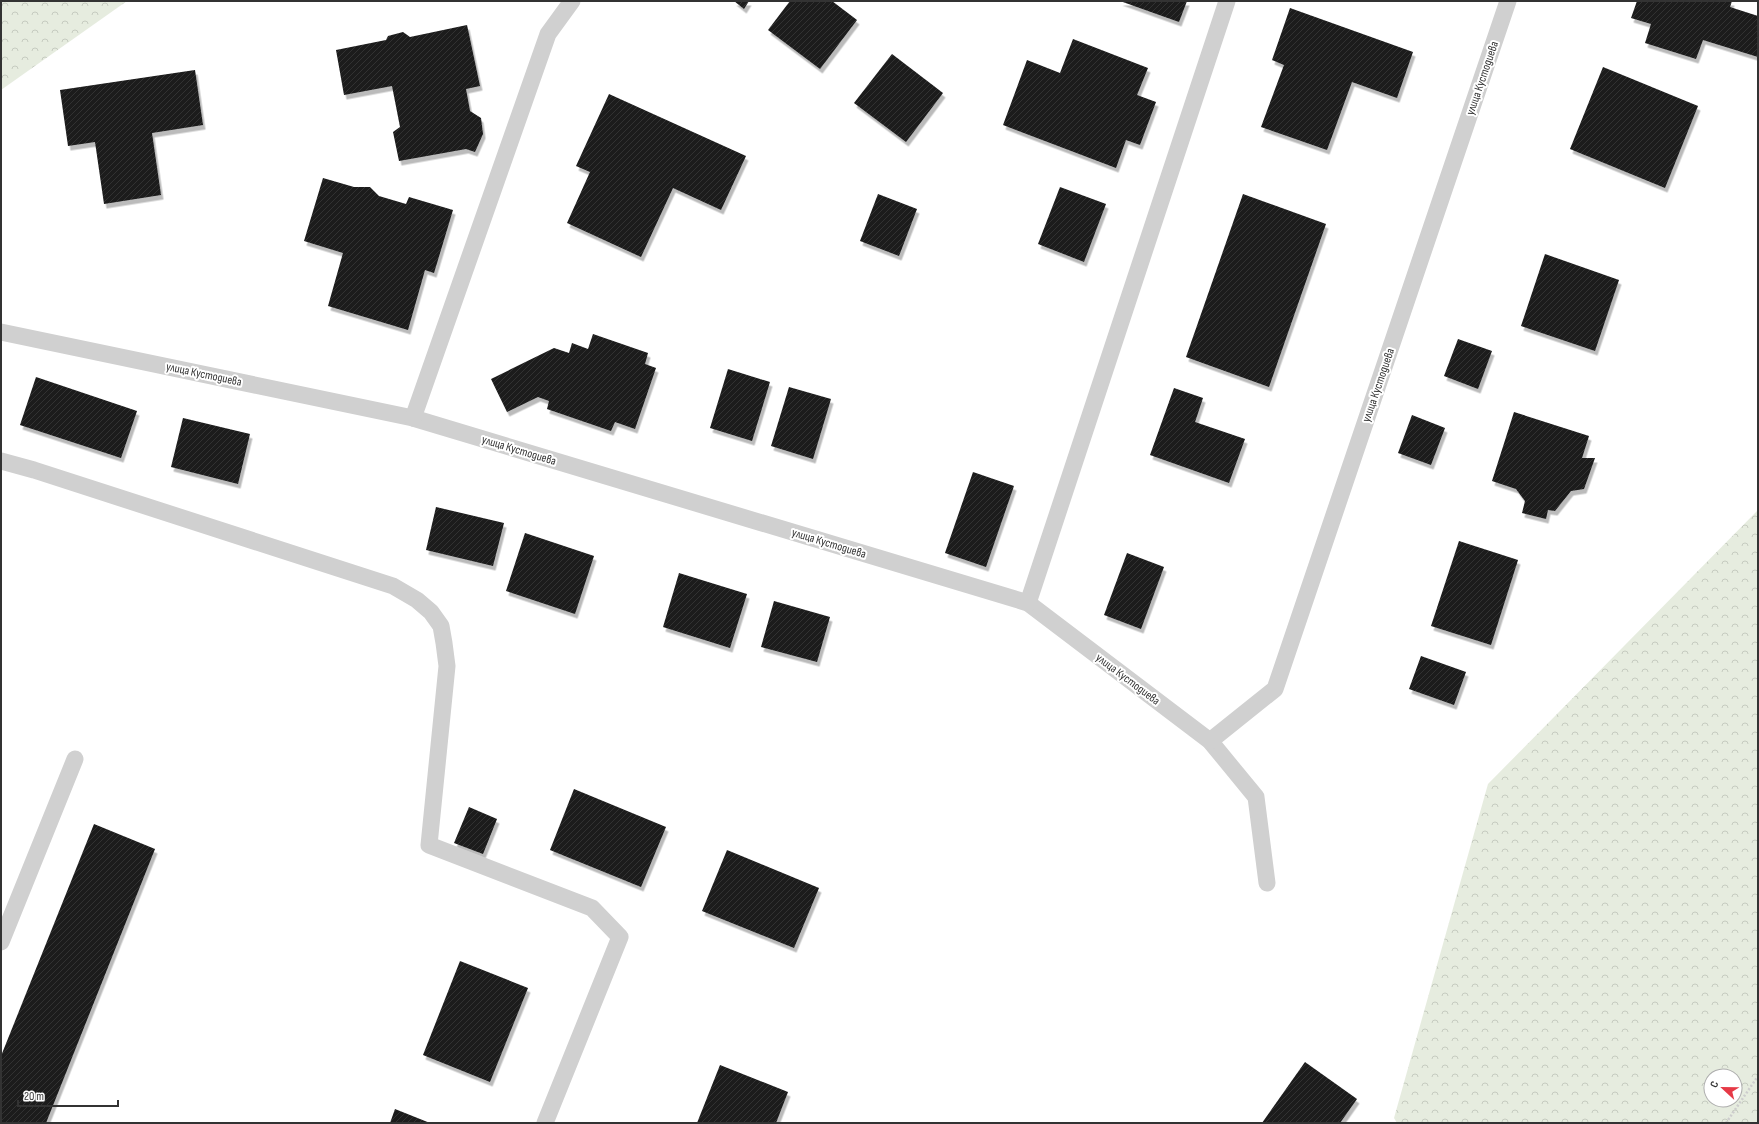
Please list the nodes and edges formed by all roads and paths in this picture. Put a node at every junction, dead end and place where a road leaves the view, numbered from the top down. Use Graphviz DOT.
graph roads {
  1 [pos="572,1"];
  2 [pos="1227,1"];
  3 [pos="1508,1"];
  4 [pos="1,332"];
  5 [pos="413,418"];
  6 [pos="1,461"];
  7 [pos="1028,603"];
  8 [pos="1210,741"];
  9 [pos="75,759"];
  10 [pos="1267,883"];
  11 [pos="1,942"];
  12 [pos="1758,1076"];
  13 [pos="545,1123"];
  14 [pos="1726,1123"];
  1 -- 5 [label="lane"];
  2 -- 7 [label="lane"];
  3 -- 8 [label="lane, улица Кустодиева"];
  4 -- 5 [label="lane, улица Кустодиева"];
  5 -- 7 [label="lane, улица Кустодиева"];
  6 -- 13 [label="lane"];
  7 -- 8 [label="lane, улица Кустодиева"];
  8 -- 10 [label="lane, улица Кустодиева"];
  9 -- 11 [label="lane"];
  12 -- 14 [label="path"];
}
